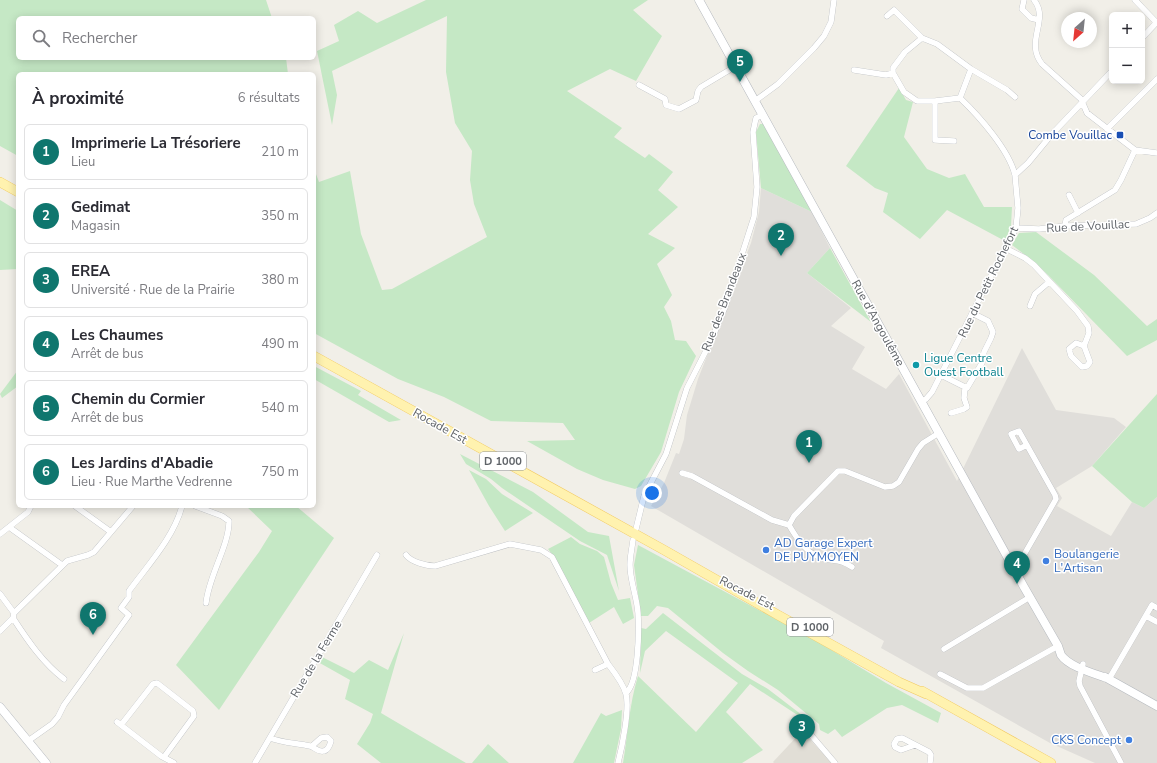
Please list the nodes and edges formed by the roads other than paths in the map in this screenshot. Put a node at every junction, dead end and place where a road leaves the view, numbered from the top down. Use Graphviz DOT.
graph roads {
  1 [pos="699,0"];
  2 [pos="834,0"];
  3 [pos="1024,0"];
  4 [pos="1034,0"];
  5 [pos="1135,0"];
  6 [pos="887,16"];
  7 [pos="1039,20"];
  8 [pos="1157,22"];
  9 [pos="1145,35"];
  10 [pos="922,38"];
  11 [pos="736,66"];
  12 [pos="971,69"];
  13 [pos="854,70"];
  14 [pos="893,73"];
  15 [pos="1109,74"];
  16 [pos="1157,79"];
  17 [pos="639,85"];
  18 [pos="1015,97"];
  19 [pos="960,98"];
  20 [pos="755,101"];
  21 [pos="935,101"];
  22 [pos="1082,102"];
  23 [pos="763,114"];
  24 [pos="1107,129"];
  25 [pos="954,141"];
  26 [pos="1135,150"];
  27 [pos="1157,153"];
  28 [pos="1015,175"];
  29 [pos="0,182"];
  30 [pos="16,191"];
  31 [pos="1069,195"];
  32 [pos="1078,213"];
  33 [pos="1157,213"];
  34 [pos="1065,226"];
  35 [pos="1016,228"];
  36 [pos="1005,248"];
  37 [pos="1049,282"];
  38 [pos="1030,306"];
  39 [pos="972,314"];
  40 [pos="1084,346"];
  41 [pos="316,357"];
  42 [pos="941,375"];
  43 [pos="965,388"];
  44 [pos="922,401"];
  45 [pos="952,414"];
  46 [pos="939,433"];
  47 [pos="1027,445"];
  48 [pos="682,473"];
  49 [pos="31,508"];
  50 [pos="78,508"];
  51 [pos="131,508"];
  52 [pos="181,508"];
  53 [pos="200,508"];
  54 [pos="789,524"];
  55 [pos="10,527"];
  56 [pos="636,529"];
  57 [pos="111,532"];
  58 [pos="0,534"];
  59 [pos="634,540"];
  60 [pos="377,555"];
  61 [pos="406,555"];
  62 [pos="62,565"];
  63 [pos="1012,566"];
  64 [pos="852,567"];
  65 [pos="0,594"];
  66 [pos="1030,597"];
  67 [pos="206,603"];
  68 [pos="1155,607"];
  69 [pos="14,616"];
  70 [pos="1146,616"];
  71 [pos="1157,622"];
  72 [pos="0,631"];
  73 [pos="1058,646"];
  74 [pos="944,649"];
  75 [pos="608,664"];
  76 [pos="1082,667"];
  77 [pos="595,670"];
  78 [pos="940,674"];
  79 [pos="64,679"];
  80 [pos="1109,679"];
  81 [pos="626,694"];
  82 [pos="1157,706"];
  83 [pos="0,707"];
  84 [pos="811,735"];
  85 [pos="270,738"];
  86 [pos="28,741"];
  87 [pos="915,745"];
  88 [pos="312,746"];
  89 [pos="164,757"];
  90 [pos="46,763"];
  91 [pos="174,763"];
  92 [pos="255,763"];
  93 [pos="618,763"];
  94 [pos="835,763"];
  95 [pos="930,763"];
  96 [pos="1051,763"];
  97 [pos="1121,763"];
  1 -- 11 [label="street, Rue d'Angoulême"];
  2 -- 20 [label="street"];
  3 -- 7 [label="street"];
  4 -- 7 [label="street"];
  5 -- 8 [label="street"];
  6 -- 10 [label="street"];
  7 -- 22 [label="street"];
  8 -- 9 [label="street"];
  10 -- 12 [label="street"];
  10 -- 14 [label="street"];
  11 -- 17 [label="street"];
  11 -- 20 [label="street, Rue d'Angoulême"];
  12 -- 18 [label="street"];
  12 -- 19 [label="street"];
  13 -- 14 [label="street"];
  14 -- 21 [label="street"];
  15 -- 22 [label="street"];
  16 -- 24 [label="street"];
  19 -- 21 [label="street"];
  19 -- 28 [label="street, Rue du Petit Rochefort"];
  20 -- 23 [label="street, Rue d'Angoulême"];
  21 -- 25 [label="street"];
  22 -- 24 [label="street"];
  22 -- 28 [label="street"];
  23 -- 44 [label="street, Rue d'Angoulême"];
  23 -- 56 [label="street, Rue des Brandeaux"];
  24 -- 26 [label="street"];
  26 -- 27 [label="street"];
  26 -- 32 [label="street"];
  28 -- 35 [label="street, Rue du Petit Rochefort"];
  29 -- 30 [label="main road"];
  31 -- 32 [label="street"];
  32 -- 34 [label="street"];
  33 -- 34 [label="street, Rue de Vouillac"];
  34 -- 35 [label="street, Rue de Vouillac"];
  35 -- 36 [label="street, Rue du Petit Rochefort"];
  36 -- 37 [label="street"];
  36 -- 39 [label="street, Rue du Petit Rochefort"];
  37 -- 38 [label="street"];
  37 -- 40 [label="street"];
  39 -- 42 [label="street, Rue du Petit Rochefort"];
  39 -- 43 [label="street"];
  41 -- 96 [label="main road, Rocade Est / D 1000"];
  42 -- 43 [label="street"];
  42 -- 44 [label="street, Rue du Petit Rochefort"];
  43 -- 45 [label="street"];
  44 -- 46 [label="street, Rue d'Angoulême"];
  46 -- 54 [label="street"];
  46 -- 63 [label="street, Rue d'Angoulême"];
  47 -- 63 [label="street"];
  48 -- 54 [label="street"];
  49 -- 55 [label="street"];
  50 -- 57 [label="street"];
  51 -- 57 [label="street"];
  52 -- 86 [label="street"];
  53 -- 67 [label="street"];
  54 -- 64 [label="street"];
  55 -- 58 [label="street"];
  55 -- 62 [label="street"];
  57 -- 62 [label="street"];
  59 -- 81 [label="street"];
  60 -- 85 [label="street, Rue de la Ferme"];
  61 -- 75 [label="street"];
  62 -- 69 [label="street"];
  63 -- 66 [label="street, Rue d'Angoulême"];
  65 -- 69 [label="street"];
  66 -- 73 [label="street, Rue d'Angoulême"];
  66 -- 74 [label="street"];
  68 -- 70 [label="street"];
  69 -- 72 [label="street"];
  69 -- 79 [label="street"];
  70 -- 71 [label="street"];
  70 -- 80 [label="street"];
  73 -- 76 [label="street, Rue d'Angoulême"];
  73 -- 78 [label="street"];
  75 -- 77 [label="street"];
  75 -- 81 [label="street"];
  76 -- 80 [label="street, Rue d'Angoulême"];
  76 -- 97 [label="street"];
  80 -- 82 [label="street, Rue d'Angoulême"];
  81 -- 93 [label="street"];
  83 -- 86 [label="street"];
  84 -- 94 [label="street"];
  85 -- 88 [label="street"];
  85 -- 92 [label="street, Rue de la Ferme"];
  86 -- 90 [label="street"];
  87 -- 95 [label="street"];
  89 -- 89 [label="street"];
  89 -- 91 [label="street"];
}
